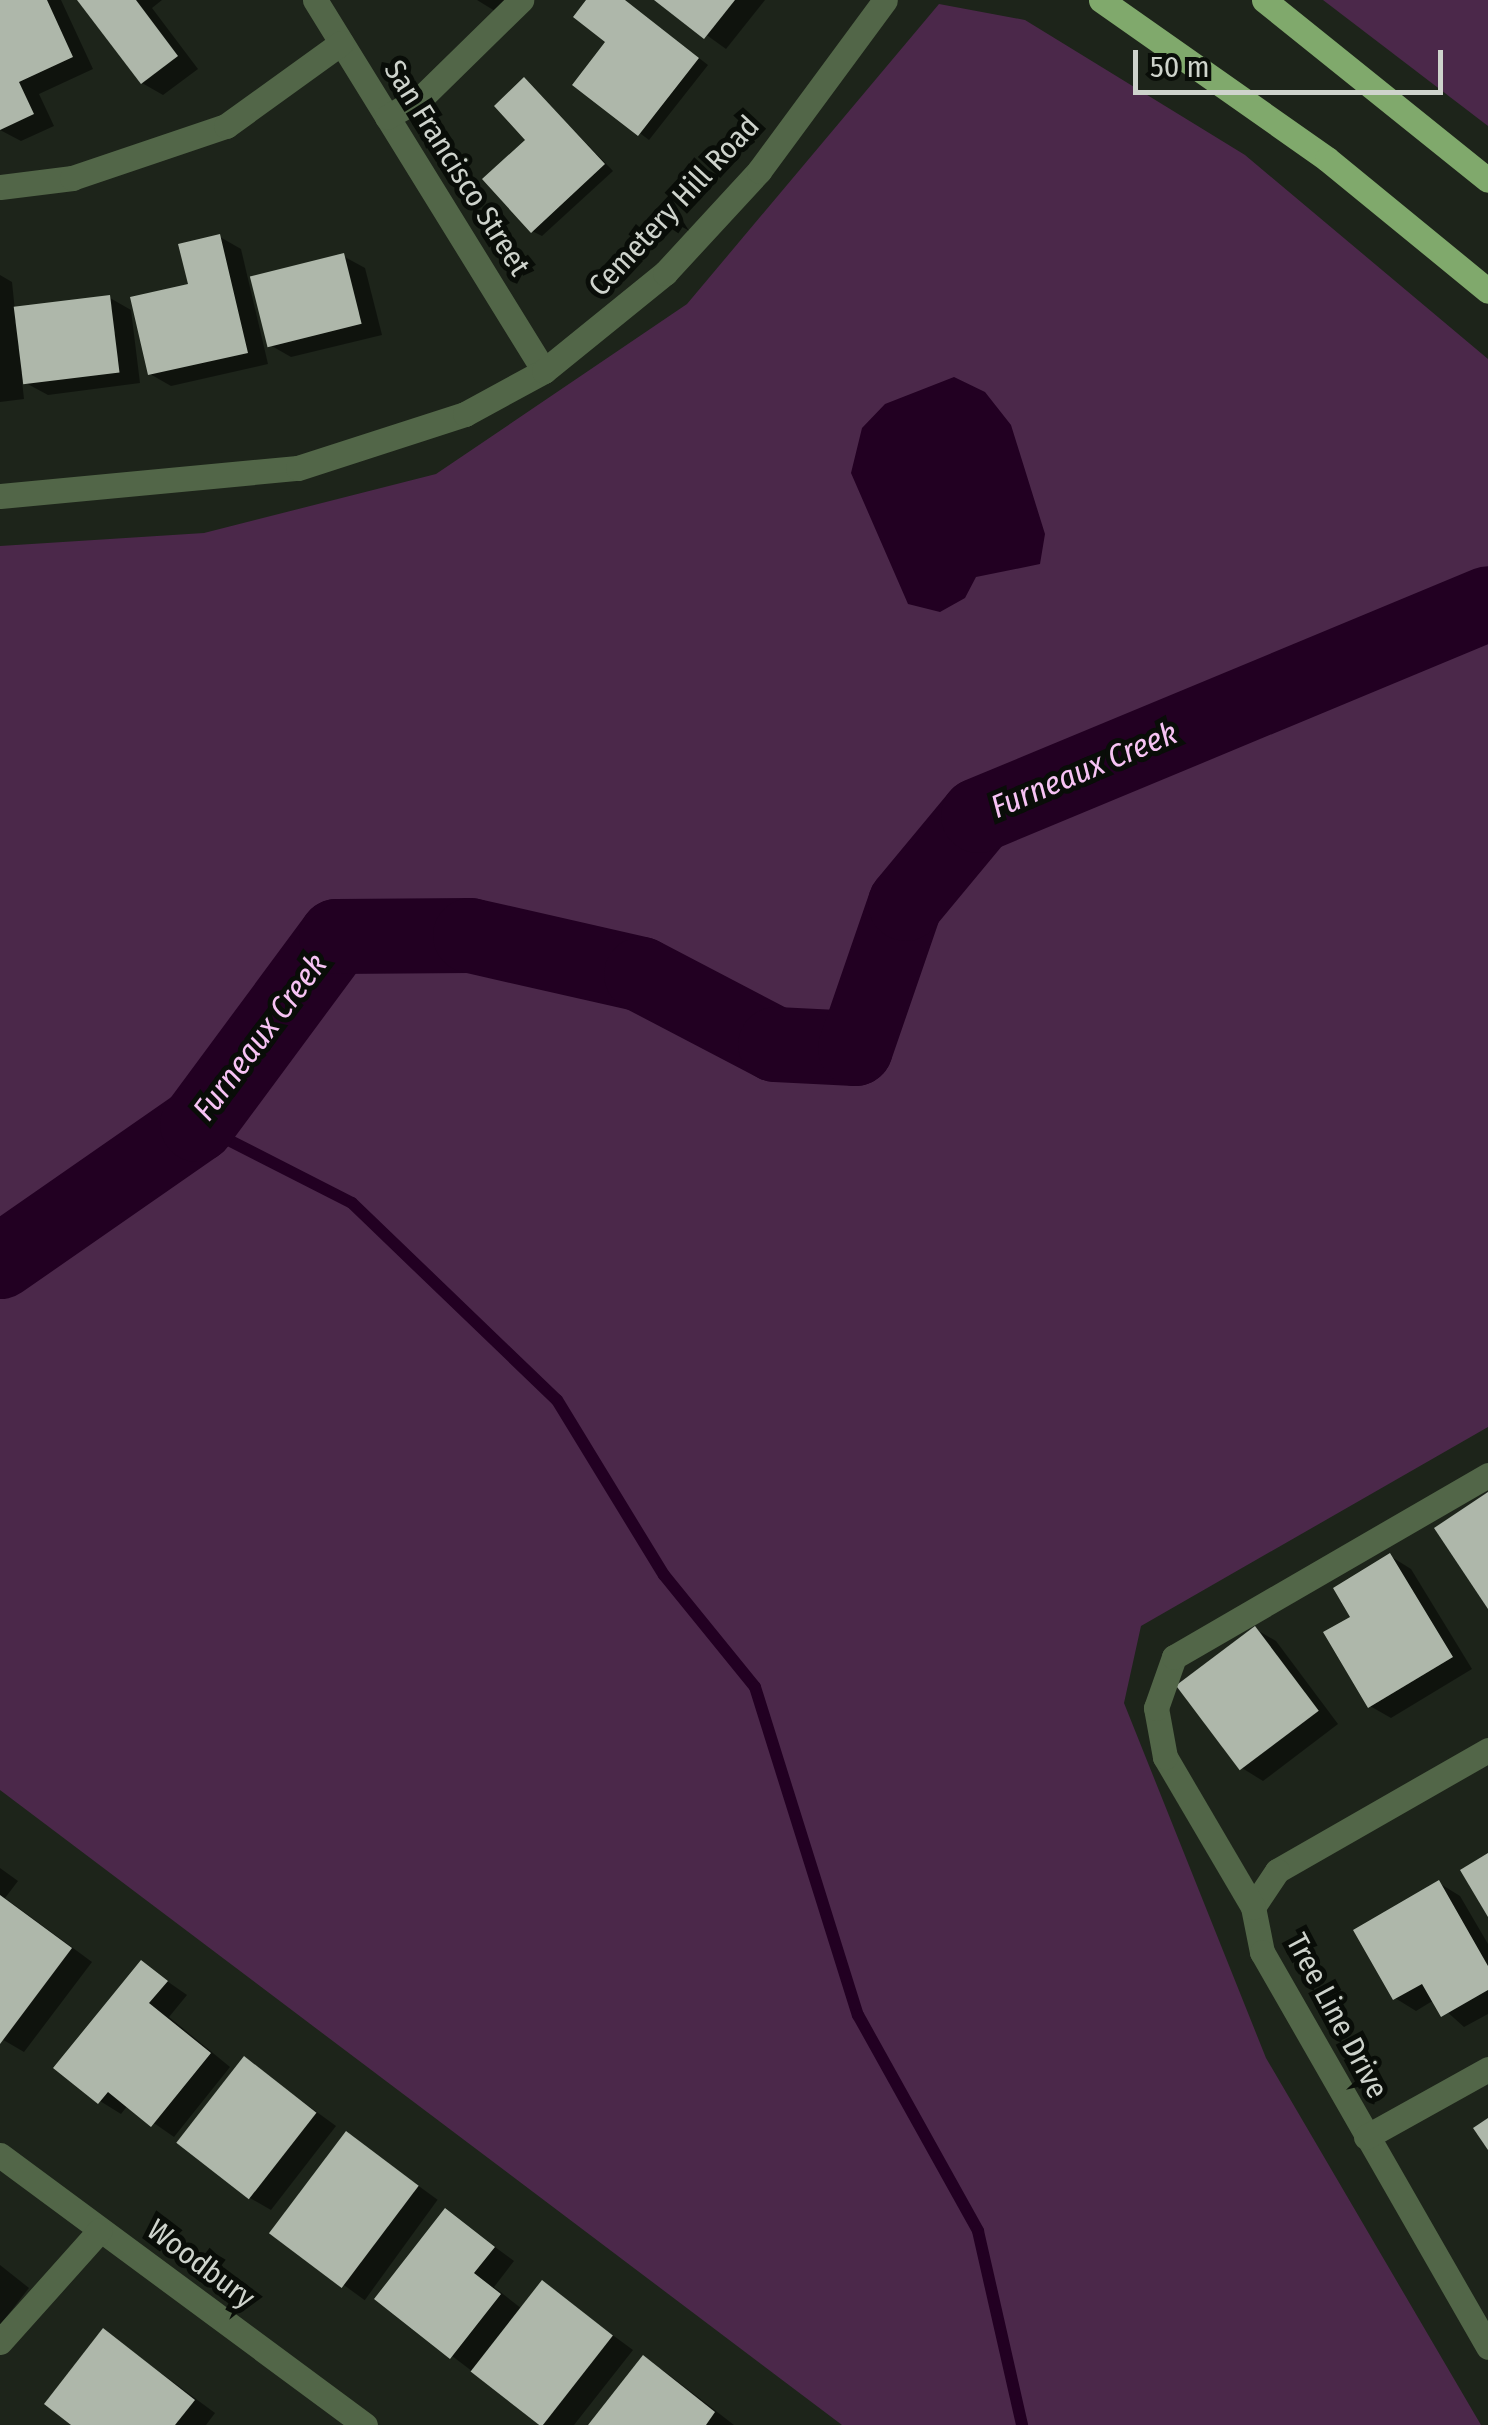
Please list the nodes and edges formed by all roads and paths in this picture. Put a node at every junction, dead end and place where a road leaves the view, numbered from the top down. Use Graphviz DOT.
graph roads {
  1 [pos="315,0"];
  2 [pos="521,0"];
  3 [pos="885,0"];
  4 [pos="1101,0"];
  5 [pos="1264,0"];
  6 [pos="341,43"];
  7 [pos="387,117"];
  8 [pos="1488,180"];
  9 [pos="0,187"];
  10 [pos="1488,291"];
  11 [pos="544,370"];
  12 [pos="0,496"];
  13 [pos="1488,1474"];
  14 [pos="1488,1750"];
  15 [pos="1252,1907"];
  16 [pos="1488,2070"];
  17 [pos="1366,2138"];
  18 [pos="0,2155"];
  19 [pos="100,2230"];
  20 [pos="0,2342"];
  21 [pos="1488,2347"];
  22 [pos="331,2416"];
  23 [pos="365,2425"];
  1 -- 6 [label="street, San Francisco Street"];
  2 -- 7 [label="street"];
  3 -- 11 [label="street, Cemetery Hill Road"];
  4 -- 10 [label="main road"];
  5 -- 8 [label="main road"];
  6 -- 7 [label="street, San Francisco Street"];
  6 -- 9 [label="street"];
  7 -- 11 [label="street, San Francisco Street"];
  11 -- 12 [label="street, Cemetery Hill Road"];
  13 -- 15 [label="street, Tree Line Drive"];
  14 -- 15 [label="street"];
  15 -- 17 [label="street, Tree Line Drive"];
  16 -- 17 [label="street"];
  17 -- 21 [label="street, Tree Line Drive"];
  18 -- 19 [label="street, Woodbury"];
  19 -- 20 [label="street"];
  19 -- 22 [label="street, Woodbury"];
  22 -- 23 [label="street, Woodbury"];
}
